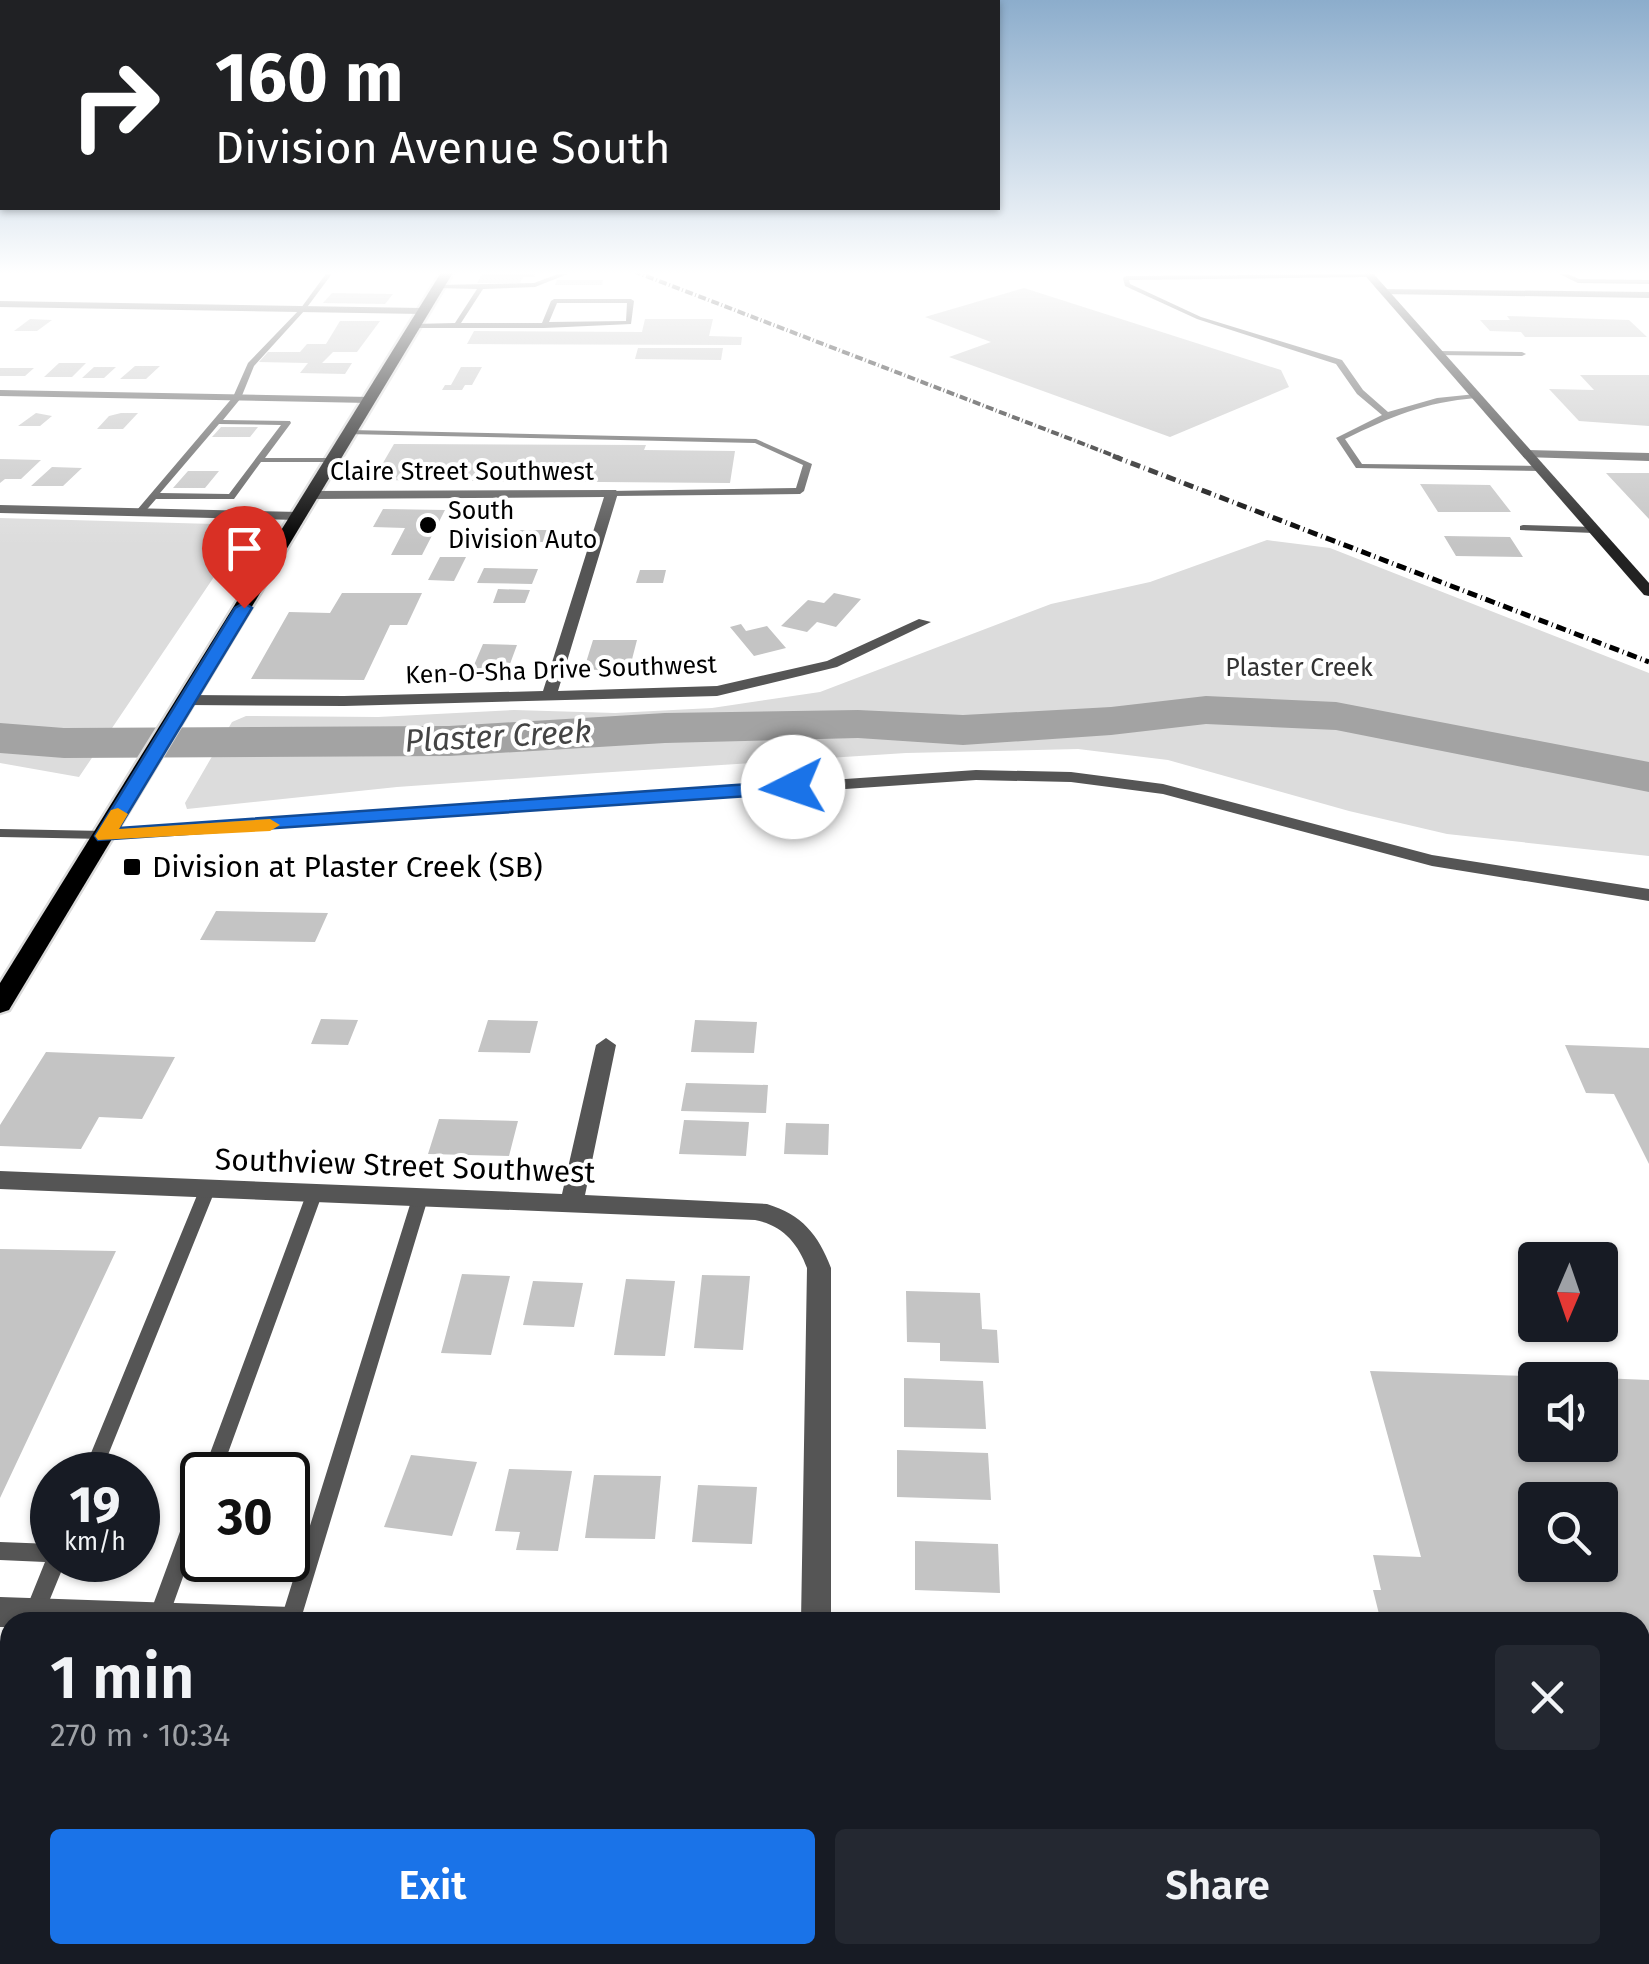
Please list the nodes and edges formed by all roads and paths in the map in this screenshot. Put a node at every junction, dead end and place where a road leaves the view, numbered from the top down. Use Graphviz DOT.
graph roads {
  1 [pos="255,363"];
  2 [pos="392,363"];
  3 [pos="1338,363"];
  4 [pos="1447,363"];
  5 [pos="0,392"];
  6 [pos="1476,396"];
  7 [pos="237,398"];
  8 [pos="370,400"];
  9 [pos="1387,415"];
  10 [pos="216,422"];
  11 [pos="350,432"];
  12 [pos="1527,454"];
  13 [pos="1649,456"];
  14 [pos="259,460"];
  15 [pos="333,460"];
  16 [pos="1540,469"];
  17 [pos="612,493"];
  18 [pos="312,495"];
  19 [pos="154,496"];
  20 [pos="0,509"];
  21 [pos="140,512"];
  22 [pos="300,516"];
  23 [pos="1524,528"];
  24 [pos="1594,530"];
  25 [pos="1649,592"];
  26 [pos="924,622"];
  27 [pos="549,696"];
  28 [pos="188,700"];
  29 [pos="0,833"];
  30 [pos="105,836"];
  31 [pos="1649,896"];
  32 [pos="0,1004"];
  33 [pos="606,1044"];
  34 [pos="0,1180"];
  35 [pos="208,1188"];
  36 [pos="315,1192"];
  37 [pos="421,1195"];
  38 [pos="572,1203"];
  39 [pos="100,1452"];
  40 [pos="219,1452"];
  41 [pos="0,1551"];
  42 [pos="30,1552"];
  43 [pos="180,1559"];
  44 [pos="47,1582"];
  45 [pos="35,1612"];
  46 [pos="161,1612"];
  47 [pos="293,1612"];
  48 [pos="816,1612"];
  1 -- 7 [label="lane"];
  2 -- 8 [label="main road"];
  3 -- 9 [label="lane"];
  4 -- 6 [label="street"];
  5 -- 7 [label="street"];
  6 -- 9 [label="lane"];
  6 -- 12 [label="street"];
  7 -- 8 [label="street"];
  7 -- 10 [label="lane"];
  8 -- 11 [label="main road"];
  9 -- 16 [label="lane"];
  10 -- 14 [label="lane"];
  10 -- 19 [label="lane"];
  11 -- 15 [label="main road"];
  11 -- 17 [label="lane"];
  12 -- 13 [label="street"];
  12 -- 16 [label="street"];
  14 -- 15 [label="lane"];
  14 -- 19 [label="lane"];
  15 -- 18 [label="main road"];
  16 -- 24 [label="street"];
  17 -- 18 [label="street, Claire Street Southwest"];
  17 -- 27 [label="street"];
  18 -- 22 [label="main road"];
  19 -- 21 [label="lane"];
  20 -- 21 [label="street"];
  21 -- 22 [label="street"];
  22 -- 28 [label="main road"];
  23 -- 24 [label="lane"];
  24 -- 25 [label="street"];
  26 -- 27 [label="street, Ken-O-Sha Drive Southwest"];
  27 -- 28 [label="street, Ken-O-Sha Drive Southwest"];
  28 -- 30 [label="main road"];
  29 -- 30 [label="lane"];
  30 -- 31 [label="street"];
  30 -- 32 [label="main road"];
  33 -- 38 [label="street"];
  34 -- 35 [label="street, Southview Street Southwest"];
  35 -- 36 [label="street, Southview Street Southwest"];
  35 -- 39 [label="lane"];
  36 -- 37 [label="street, Southview Street Southwest"];
  36 -- 40 [label="lane"];
  37 -- 38 [label="street, Southview Street Southwest"];
  37 -- 47 [label="lane"];
  38 -- 48 [label="street, Southview Street Southwest"];
  41 -- 42 [label="lane"];
  43 -- 46 [label="lane"];
  44 -- 45 [label="lane"];
}
